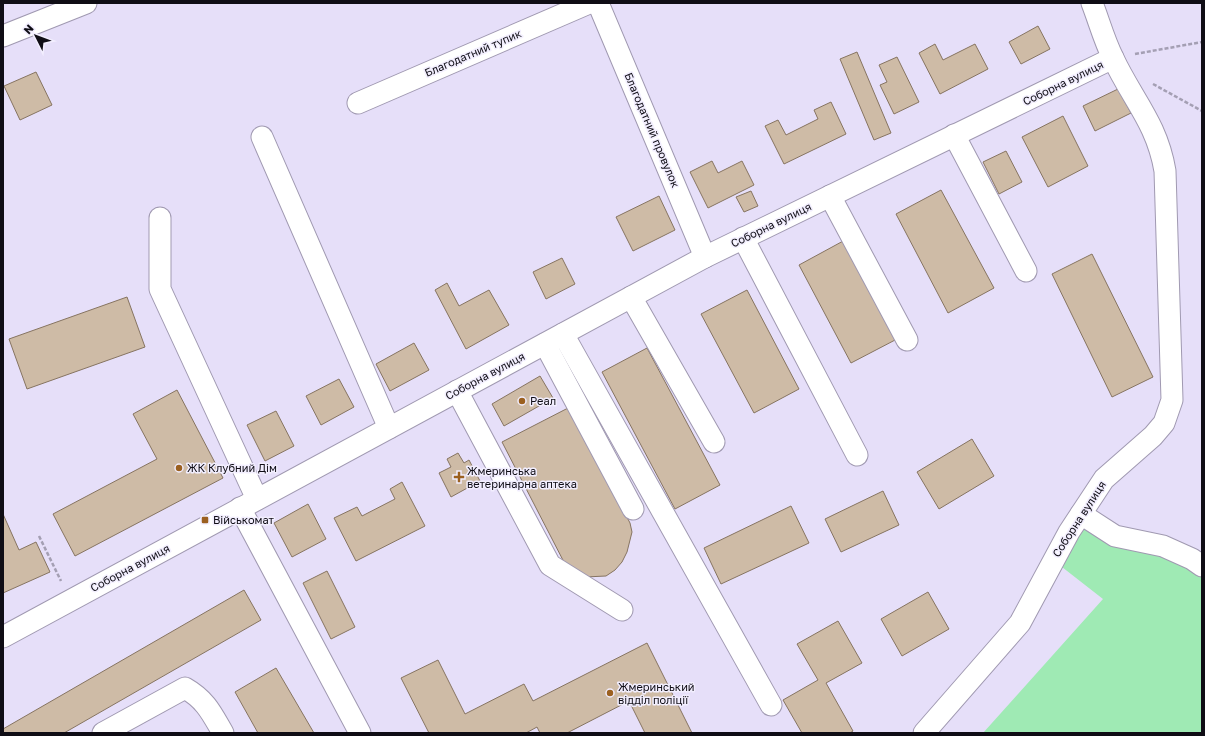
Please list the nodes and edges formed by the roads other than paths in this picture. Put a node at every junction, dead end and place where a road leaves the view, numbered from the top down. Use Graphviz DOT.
graph roads {
  1 [pos="86,3"];
  2 [pos="589,3"];
  3 [pos="598,3"];
  4 [pos="1092,3"];
  5 [pos="3,36"];
  6 [pos="1113,58"];
  7 [pos="358,103"];
  8 [pos="954,136"];
  9 [pos="262,137"];
  10 [pos="830,196"];
  11 [pos="160,218"];
  12 [pos="743,238"];
  13 [pos="705,257"];
  14 [pos="1026,271"];
  15 [pos="631,297"];
  16 [pos="563,334"];
  17 [pos="907,340"];
  18 [pos="545,344"];
  19 [pos="457,391"];
  20 [pos="389,428"];
  21 [pos="714,442"];
  22 [pos="856,455"];
  23 [pos="248,504"];
  24 [pos="634,509"];
  25 [pos="1081,514"];
  26 [pos="1202,566"];
  27 [pos="622,610"];
  28 [pos="3,637"];
  29 [pos="771,705"];
  30 [pos="103,733"];
  31 [pos="223,733"];
  32 [pos="360,733"];
  33 [pos="924,733"];
  1 -- 5 [label="street"];
  2 -- 7 [label="street, Благодатний тупик"];
  3 -- 13 [label="street, Благодатний провулок"];
  4 -- 6 [label="street"];
  6 -- 8 [label="street, Соборна вулиця"];
  6 -- 25 [label="street, Соборна вулиця"];
  8 -- 10 [label="street, Соборна вулиця"];
  8 -- 14 [label="street"];
  9 -- 20 [label="street"];
  10 -- 12 [label="street, Соборна вулиця"];
  10 -- 17 [label="street"];
  11 -- 23 [label="street"];
  12 -- 13 [label="street, Соборна вулиця"];
  12 -- 22 [label="street"];
  13 -- 15 [label="street, Соборна вулиця"];
  15 -- 16 [label="street, Соборна вулиця"];
  15 -- 21 [label="street"];
  16 -- 18 [label="street, Соборна вулиця"];
  16 -- 29 [label="street"];
  18 -- 19 [label="street, Соборна вулиця"];
  18 -- 24 [label="street"];
  19 -- 20 [label="street, Соборна вулиця"];
  19 -- 27 [label="street"];
  20 -- 23 [label="street, Соборна вулиця"];
  23 -- 28 [label="street, Соборна вулиця"];
  23 -- 32 [label="street"];
  25 -- 26 [label="street"];
  25 -- 33 [label="street, Соборна вулиця"];
  30 -- 31 [label="street"];
}
